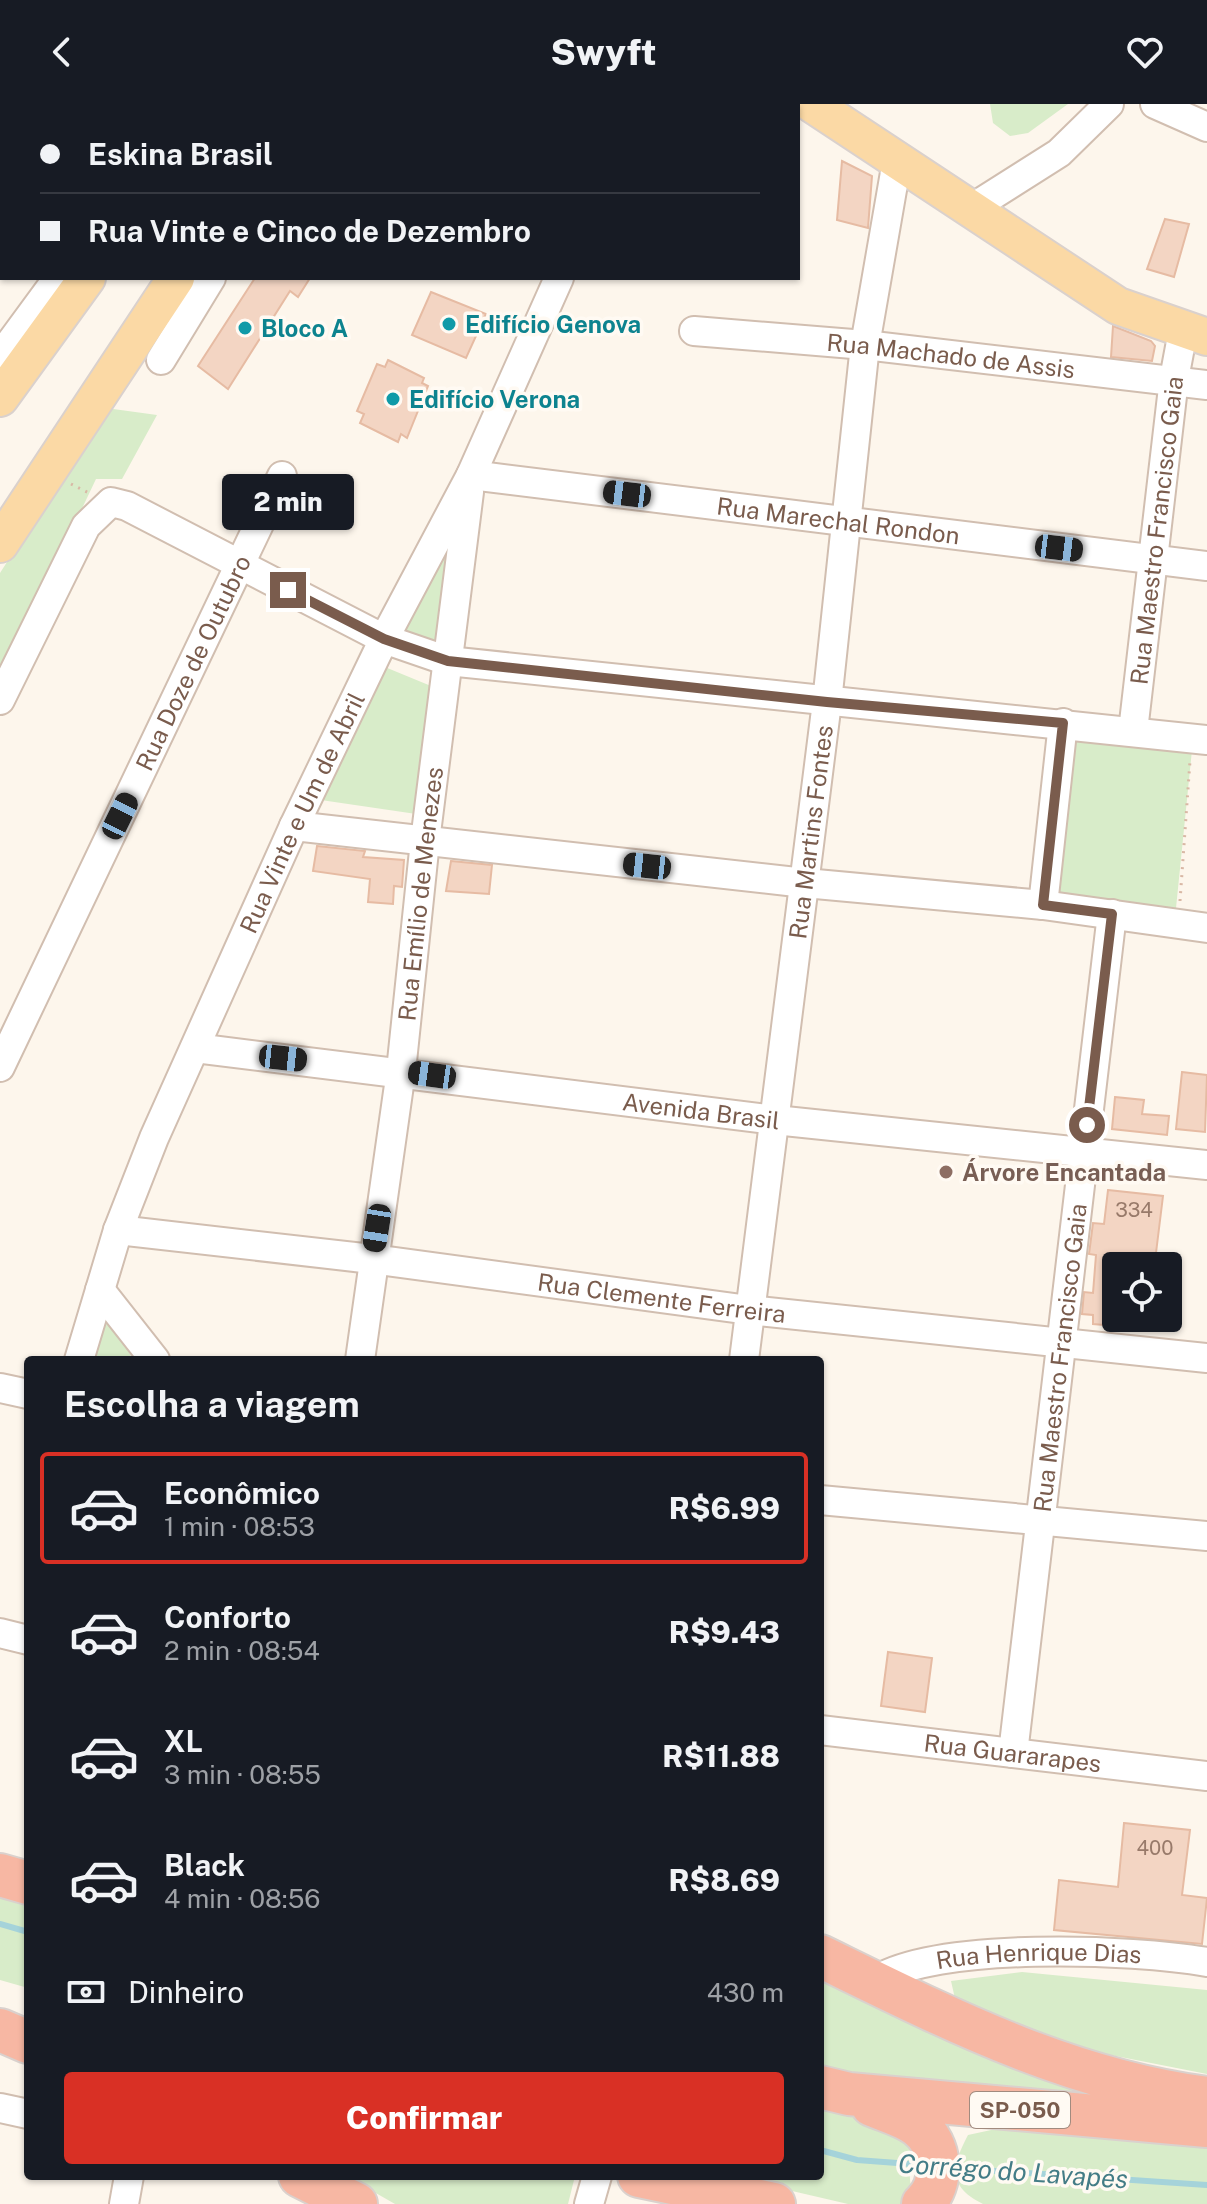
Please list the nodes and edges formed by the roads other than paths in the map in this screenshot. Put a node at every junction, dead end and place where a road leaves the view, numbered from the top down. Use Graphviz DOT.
graph roads {
  1 [pos="812,104"];
  2 [pos="1109,104"];
  3 [pos="1155,104"];
  4 [pos="1207,127"];
  5 [pos="897,161"];
  6 [pos="969,210"];
  7 [pos="57,280"];
  8 [pos="86,280"];
  9 [pos="175,280"];
  10 [pos="210,280"];
  11 [pos="558,280"];
  12 [pos="694,331"];
  13 [pos="1195,334"];
  14 [pos="865,345"];
  15 [pos="0,357"];
  16 [pos="161,360"];
  17 [pos="1174,379"];
  18 [pos="1207,385"];
  19 [pos="0,398"];
  20 [pos="471,475"];
  21 [pos="282,476"];
  22 [pos="844,521"];
  23 [pos="0,544"];
  24 [pos="1152,559"];
  25 [pos="241,565"];
  26 [pos="1207,566"];
  27 [pos="384,639"];
  28 [pos="448,661"];
  29 [pos="0,700"];
  30 [pos="827,702"];
  31 [pos="1063,723"];
  32 [pos="1133,731"];
  33 [pos="1199,739"];
  34 [pos="294,826"];
  35 [pos="425,841"];
  36 [pos="805,883"];
  37 [pos="1043,905"];
  38 [pos="1112,914"];
  39 [pos="1207,928"];
  40 [pos="195,1048"];
  41 [pos="0,1067"];
  42 [pos="401,1071"];
  43 [pos="775,1120"];
  44 [pos="1084,1153"];
  45 [pos="1207,1165"];
  46 [pos="118,1230"];
  47 [pos="372,1259"];
  48 [pos="100,1290"];
  49 [pos="749,1310"];
  50 [pos="1061,1342"];
  51 [pos="80,1356"];
  52 [pos="152,1356"];
  53 [pos="360,1356"];
  54 [pos="744,1356"];
  55 [pos="1207,1358"];
  56 [pos="0,1388"];
  57 [pos="24,1393"];
  58 [pos="824,1500"];
  59 [pos="1041,1518"];
  60 [pos="1207,1536"];
  61 [pos="0,1633"];
  62 [pos="24,1639"];
  63 [pos="824,1730"];
  64 [pos="1013,1753"];
  65 [pos="1207,1776"];
  66 [pos="0,1851"];
  67 [pos="24,1856"];
  68 [pos="0,1875"];
  69 [pos="24,1882"];
  70 [pos="824,1958"];
  71 [pos="930,1959"];
  72 [pos="1207,1962"];
  73 [pos="873,1982"];
  74 [pos="927,2010"];
  75 [pos="0,2011"];
  76 [pos="24,2017"];
  77 [pos="0,2030"];
  78 [pos="24,2040"];
  79 [pos="834,2091"];
  80 [pos="1207,2098"];
  81 [pos="0,2108"];
  82 [pos="24,2113"];
  83 [pos="1207,2126"];
  84 [pos="308,2180"];
  85 [pos="596,2180"];
  86 [pos="658,2180"];
  87 [pos="927,2200"];
  88 [pos="356,2204"];
  89 [pos="589,2204"];
  90 [pos="774,2204"];
  1 -- 5 [label="main road"];
  2 -- 6 [label="street"];
  3 -- 4 [label="street"];
  5 -- 6 [label="main road"];
  5 -- 14 [label="street, Rua Martins Fontes"];
  6 -- 13 [label="main road"];
  7 -- 15 [label="street"];
  8 -- 19 [label="main road"];
  9 -- 23 [label="main road"];
  10 -- 16 [label="street"];
  11 -- 20 [label="street, Rua Vinte e Um de Abril"];
  12 -- 14 [label="street, Rua Machado de Assis"];
  13 -- 17 [label="street, Rua Maestro Francisco Gaia"];
  14 -- 17 [label="street, Rua Machado de Assis"];
  14 -- 22 [label="street, Rua Martins Fontes"];
  17 -- 18 [label="street, Rua Machado de Assis"];
  17 -- 24 [label="street, Rua Maestro Francisco Gaia"];
  20 -- 22 [label="street, Rua Marechal Rondon"];
  20 -- 27 [label="street, Rua Vinte e Um de Abril"];
  20 -- 28 [label="street, Rua Emílio de Menezes"];
  21 -- 25 [label="street, Rua Doze de Outubro"];
  22 -- 24 [label="street, Rua Marechal Rondon"];
  22 -- 30 [label="street, Rua Martins Fontes"];
  24 -- 26 [label="street, Rua Marechal Rondon"];
  24 -- 32 [label="street, Rua Maestro Francisco Gaia"];
  25 -- 27 [label="street"];
  25 -- 29 [label="street"];
  25 -- 41 [label="street, Rua Doze de Outubro"];
  27 -- 28 [label="street"];
  27 -- 34 [label="street, Rua Vinte e Um de Abril"];
  28 -- 30 [label="street"];
  28 -- 35 [label="street, Rua Emílio de Menezes"];
  30 -- 31 [label="street"];
  30 -- 36 [label="street, Rua Martins Fontes"];
  31 -- 32 [label="street"];
  31 -- 37 [label="street"];
  32 -- 33 [label="street"];
  34 -- 35 [label="street"];
  34 -- 40 [label="street, Rua Vinte e Um de Abril"];
  35 -- 36 [label="street"];
  35 -- 42 [label="street, Rua Emílio de Menezes"];
  36 -- 37 [label="street"];
  36 -- 43 [label="street, Rua Martins Fontes"];
  37 -- 38 [label="street"];
  38 -- 39 [label="street"];
  38 -- 44 [label="street, Rua Maestro Francisco Gaia"];
  40 -- 42 [label="street, Avenida Brasil"];
  40 -- 46 [label="street, Rua Vinte e Um de Abril"];
  42 -- 43 [label="street, Avenida Brasil"];
  42 -- 47 [label="street, Rua Emílio de Menezes"];
  43 -- 44 [label="street, Avenida Brasil"];
  43 -- 49 [label="street, Rua Martins Fontes"];
  44 -- 45 [label="street, Avenida Brasil"];
  44 -- 50 [label="street, Rua Maestro Francisco Gaia"];
  46 -- 47 [label="street, Rua Clemente Ferreira"];
  46 -- 48 [label="street, Rua Vinte e Um de Abril"];
  47 -- 49 [label="street, Rua Clemente Ferreira"];
  47 -- 53 [label="street, Rua Emílio de Menezes"];
  48 -- 51 [label="street, Rua Vinte e Um de Abril"];
  48 -- 52 [label="street"];
  49 -- 50 [label="street, Rua Clemente Ferreira"];
  49 -- 54 [label="street, Rua Martins Fontes"];
  50 -- 55 [label="street, Rua Clemente Ferreira"];
  50 -- 59 [label="street, Rua Maestro Francisco Gaia"];
  56 -- 57 [label="street"];
  58 -- 59 [label="street"];
  59 -- 60 [label="street"];
  59 -- 64 [label="street, Rua Maestro Francisco Gaia"];
  61 -- 62 [label="street"];
  63 -- 64 [label="street, Rua Guararapes"];
  64 -- 65 [label="street, Rua Guararapes"];
  66 -- 67 [label="highway"];
  68 -- 69 [label="highway"];
  70 -- 73 [label="highway"];
  71 -- 72 [label="street, Rua Henrique Dias"];
  71 -- 73 [label="street, Rua Henrique Dias"];
  71 -- 74 [label="street"];
  73 -- 74 [label="highway"];
  74 -- 80 [label="highway"];
  75 -- 76 [label="highway"];
  77 -- 78 [label="highway"];
  79 -- 83 [label="highway, SP-050"];
  79 -- 87 [label="highway"];
  81 -- 82 [label="street"];
  84 -- 88 [label="highway"];
  85 -- 89 [label="street"];
  86 -- 90 [label="highway"];
}
